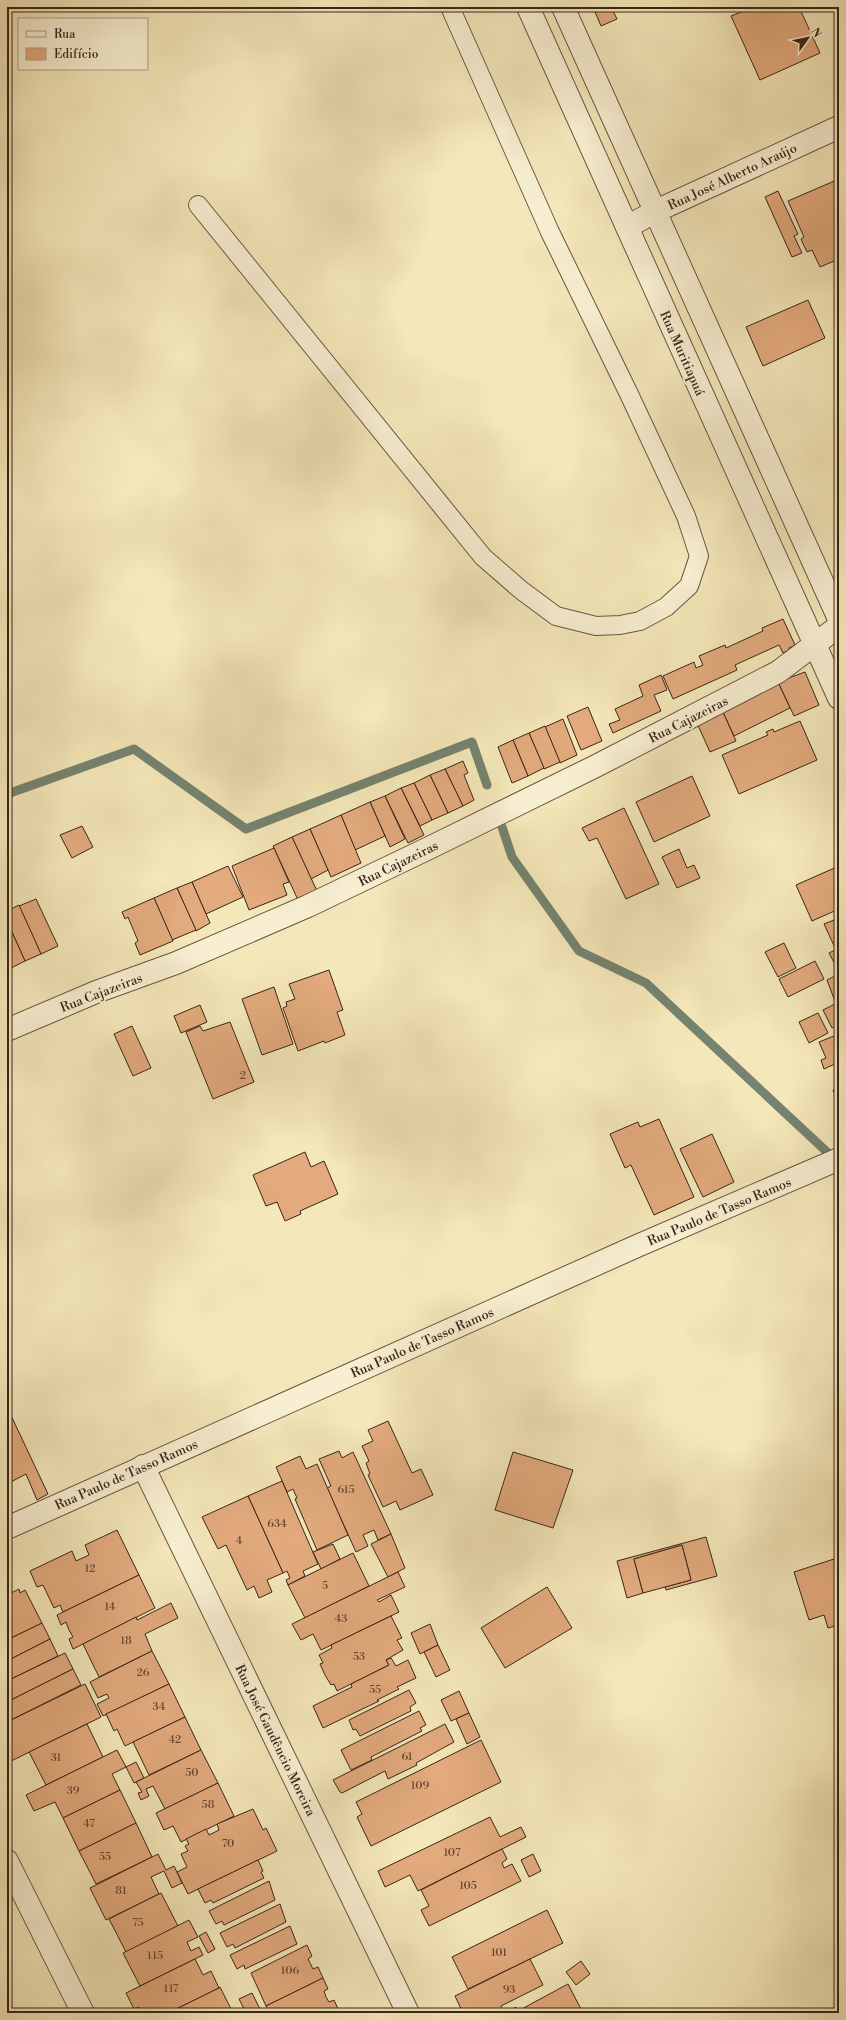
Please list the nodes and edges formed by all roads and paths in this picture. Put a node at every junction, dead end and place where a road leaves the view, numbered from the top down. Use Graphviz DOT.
graph roads {
  1 [pos="450,7"];
  2 [pos="528,7"];
  3 [pos="563,7"];
  4 [pos="839,127"];
  5 [pos="198,205"];
  6 [pos="656,211"];
  7 [pos="626,227"];
  8 [pos="839,619"];
  9 [pos="839,626"];
  10 [pos="814,645"];
  11 [pos="831,663"];
  12 [pos="778,672"];
  13 [pos="839,698"];
  14 [pos="7,1030"];
  15 [pos="839,1159"];
  16 [pos="143,1466"];
  17 [pos="7,1528"];
  18 [pos="7,1861"];
  19 [pos="83,2013"];
  20 [pos="408,2013"];
  1 -- 5 [label="lane"];
  2 -- 7 [label="street, Rua Muritiapuá"];
  3 -- 6 [label="street"];
  4 -- 6 [label="street, Rua José Alberto Araújo"];
  6 -- 7 [label="street, Rua José Alberto Araújo"];
  6 -- 8 [label="street"];
  7 -- 10 [label="street, Rua Muritiapuá"];
  9 -- 10 [label="street, Rua Cajazeiras"];
  10 -- 11 [label="street, Rua Muritiapuá"];
  10 -- 12 [label="street, Rua Cajazeiras"];
  11 -- 12 [label="street, Rua Cajazeiras"];
  11 -- 13 [label="street, Rua Muritiapuá"];
  12 -- 14 [label="street, Rua Cajazeiras"];
  15 -- 16 [label="street, Rua Paulo de Tasso Ramos"];
  16 -- 17 [label="street, Rua Paulo de Tasso Ramos"];
  16 -- 20 [label="street, Rua José Gaudêncio Moreira"];
  18 -- 19 [label="street"];
}
